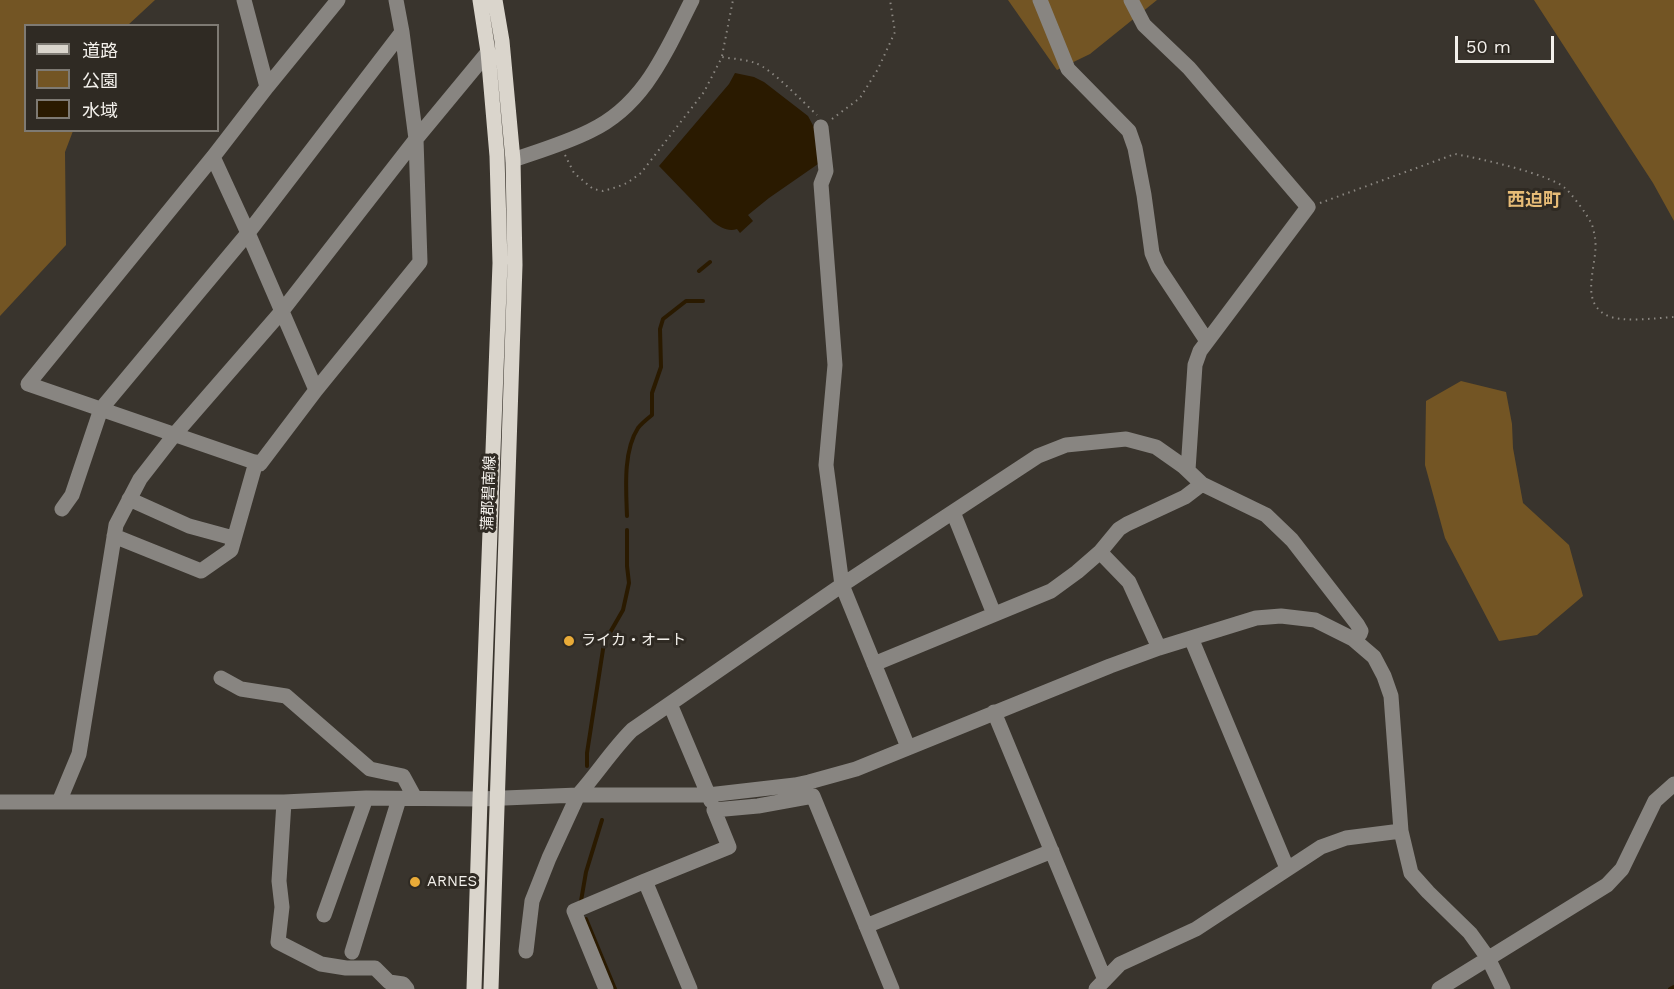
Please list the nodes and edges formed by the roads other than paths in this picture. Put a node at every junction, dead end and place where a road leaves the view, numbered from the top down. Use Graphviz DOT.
graph roads {
  1 [pos="244,0"];
  2 [pos="338,0"];
  3 [pos="396,0"];
  4 [pos="480,0"];
  5 [pos="495,0"];
  6 [pos="692,0"];
  7 [pos="1040,0"];
  8 [pos="1131,0"];
  9 [pos="402,32"];
  10 [pos="488,52"];
  11 [pos="267,87"];
  12 [pos="821,127"];
  13 [pos="417,139"];
  14 [pos="213,157"];
  15 [pos="513,160"];
  16 [pos="249,233"];
  17 [pos="282,311"];
  18 [pos="1207,341"];
  19 [pos="316,390"];
  20 [pos="101,409"];
  21 [pos="175,434"];
  22 [pos="256,462"];
  23 [pos="1188,470"];
  24 [pos="1202,484"];
  25 [pos="129,499"];
  26 [pos="62,509"];
  27 [pos="953,512"];
  28 [pos="114,536"];
  29 [pos="233,538"];
  30 [pos="1100,552"];
  31 [pos="842,585"];
  32 [pos="994,614"];
  33 [pos="1191,638"];
  34 [pos="1353,639"];
  35 [pos="1159,648"];
  36 [pos="874,664"];
  37 [pos="221,678"];
  38 [pos="670,704"];
  39 [pos="994,712"];
  40 [pos="908,747"];
  41 [pos="1674,784"];
  42 [pos="578,795"];
  43 [pos="708,795"];
  44 [pos="366,798"];
  45 [pos="407,798"];
  46 [pos="497,798"];
  47 [pos="480,799"];
  48 [pos="0,802"];
  49 [pos="59,802"];
  50 [pos="285,802"];
  51 [pos="714,810"];
  52 [pos="1401,831"];
  53 [pos="1052,851"];
  54 [pos="1287,868"];
  55 [pos="645,881"];
  56 [pos="324,915"];
  57 [pos="866,926"];
  58 [pos="526,951"];
  59 [pos="352,952"];
  60 [pos="1488,958"];
  61 [pos="1100,984"];
  62 [pos="407,989"];
  63 [pos="474,989"];
  64 [pos="491,989"];
  65 [pos="606,989"];
  66 [pos="690,989"];
  67 [pos="892,989"];
  68 [pos="1439,989"];
  69 [pos="1503,989"];
  1 -- 11 [label="street"];
  2 -- 11 [label="street"];
  3 -- 9 [label="street"];
  4 -- 10 [label="main road, 蒲郡碧南線"];
  5 -- 15 [label="main road, 蒲郡碧南線"];
  6 -- 15 [label="street"];
  7 -- 18 [label="street"];
  8 -- 18 [label="street"];
  9 -- 13 [label="street"];
  9 -- 16 [label="street"];
  10 -- 13 [label="street"];
  10 -- 47 [label="main road, 蒲郡碧南線"];
  11 -- 14 [label="street"];
  12 -- 31 [label="street"];
  13 -- 17 [label="street"];
  13 -- 19 [label="street"];
  14 -- 16 [label="street"];
  14 -- 20 [label="street"];
  15 -- 46 [label="main road, 蒲郡碧南線"];
  16 -- 17 [label="street"];
  16 -- 20 [label="street"];
  17 -- 19 [label="street"];
  17 -- 21 [label="street"];
  18 -- 23 [label="street"];
  19 -- 22 [label="street"];
  20 -- 21 [label="street"];
  20 -- 26 [label="street"];
  21 -- 22 [label="street"];
  21 -- 25 [label="street"];
  22 -- 29 [label="street"];
  23 -- 24 [label="street"];
  23 -- 27 [label="street"];
  24 -- 30 [label="street"];
  24 -- 34 [label="street"];
  25 -- 28 [label="street"];
  25 -- 29 [label="street"];
  27 -- 31 [label="street"];
  27 -- 32 [label="street"];
  28 -- 29 [label="street"];
  28 -- 49 [label="street"];
  30 -- 32 [label="street"];
  30 -- 35 [label="street"];
  31 -- 36 [label="street"];
  31 -- 38 [label="street"];
  32 -- 36 [label="street"];
  33 -- 34 [label="street"];
  33 -- 35 [label="street"];
  33 -- 54 [label="street"];
  34 -- 52 [label="street"];
  35 -- 39 [label="street"];
  36 -- 40 [label="street"];
  37 -- 45 [label="street"];
  38 -- 42 [label="street"];
  38 -- 43 [label="street"];
  39 -- 40 [label="street"];
  39 -- 53 [label="street"];
  40 -- 43 [label="street"];
  41 -- 60 [label="street"];
  42 -- 43 [label="street"];
  42 -- 46 [label="street"];
  42 -- 58 [label="street"];
  43 -- 51 [label="street"];
  44 -- 45 [label="street"];
  44 -- 50 [label="street"];
  44 -- 56 [label="street"];
  45 -- 47 [label="street"];
  45 -- 59 [label="street"];
  46 -- 47 [label="street"];
  46 -- 64 [label="main road, 蒲郡碧南線"];
  47 -- 63 [label="main road, 蒲郡碧南線"];
  48 -- 49 [label="street"];
  49 -- 50 [label="street"];
  50 -- 62 [label="street"];
  51 -- 55 [label="street"];
  51 -- 57 [label="street"];
  52 -- 54 [label="street"];
  52 -- 60 [label="street"];
  53 -- 57 [label="street"];
  53 -- 61 [label="street"];
  54 -- 61 [label="street"];
  55 -- 65 [label="street"];
  55 -- 66 [label="street"];
  57 -- 67 [label="street"];
  60 -- 68 [label="street"];
  60 -- 69 [label="street"];
}
